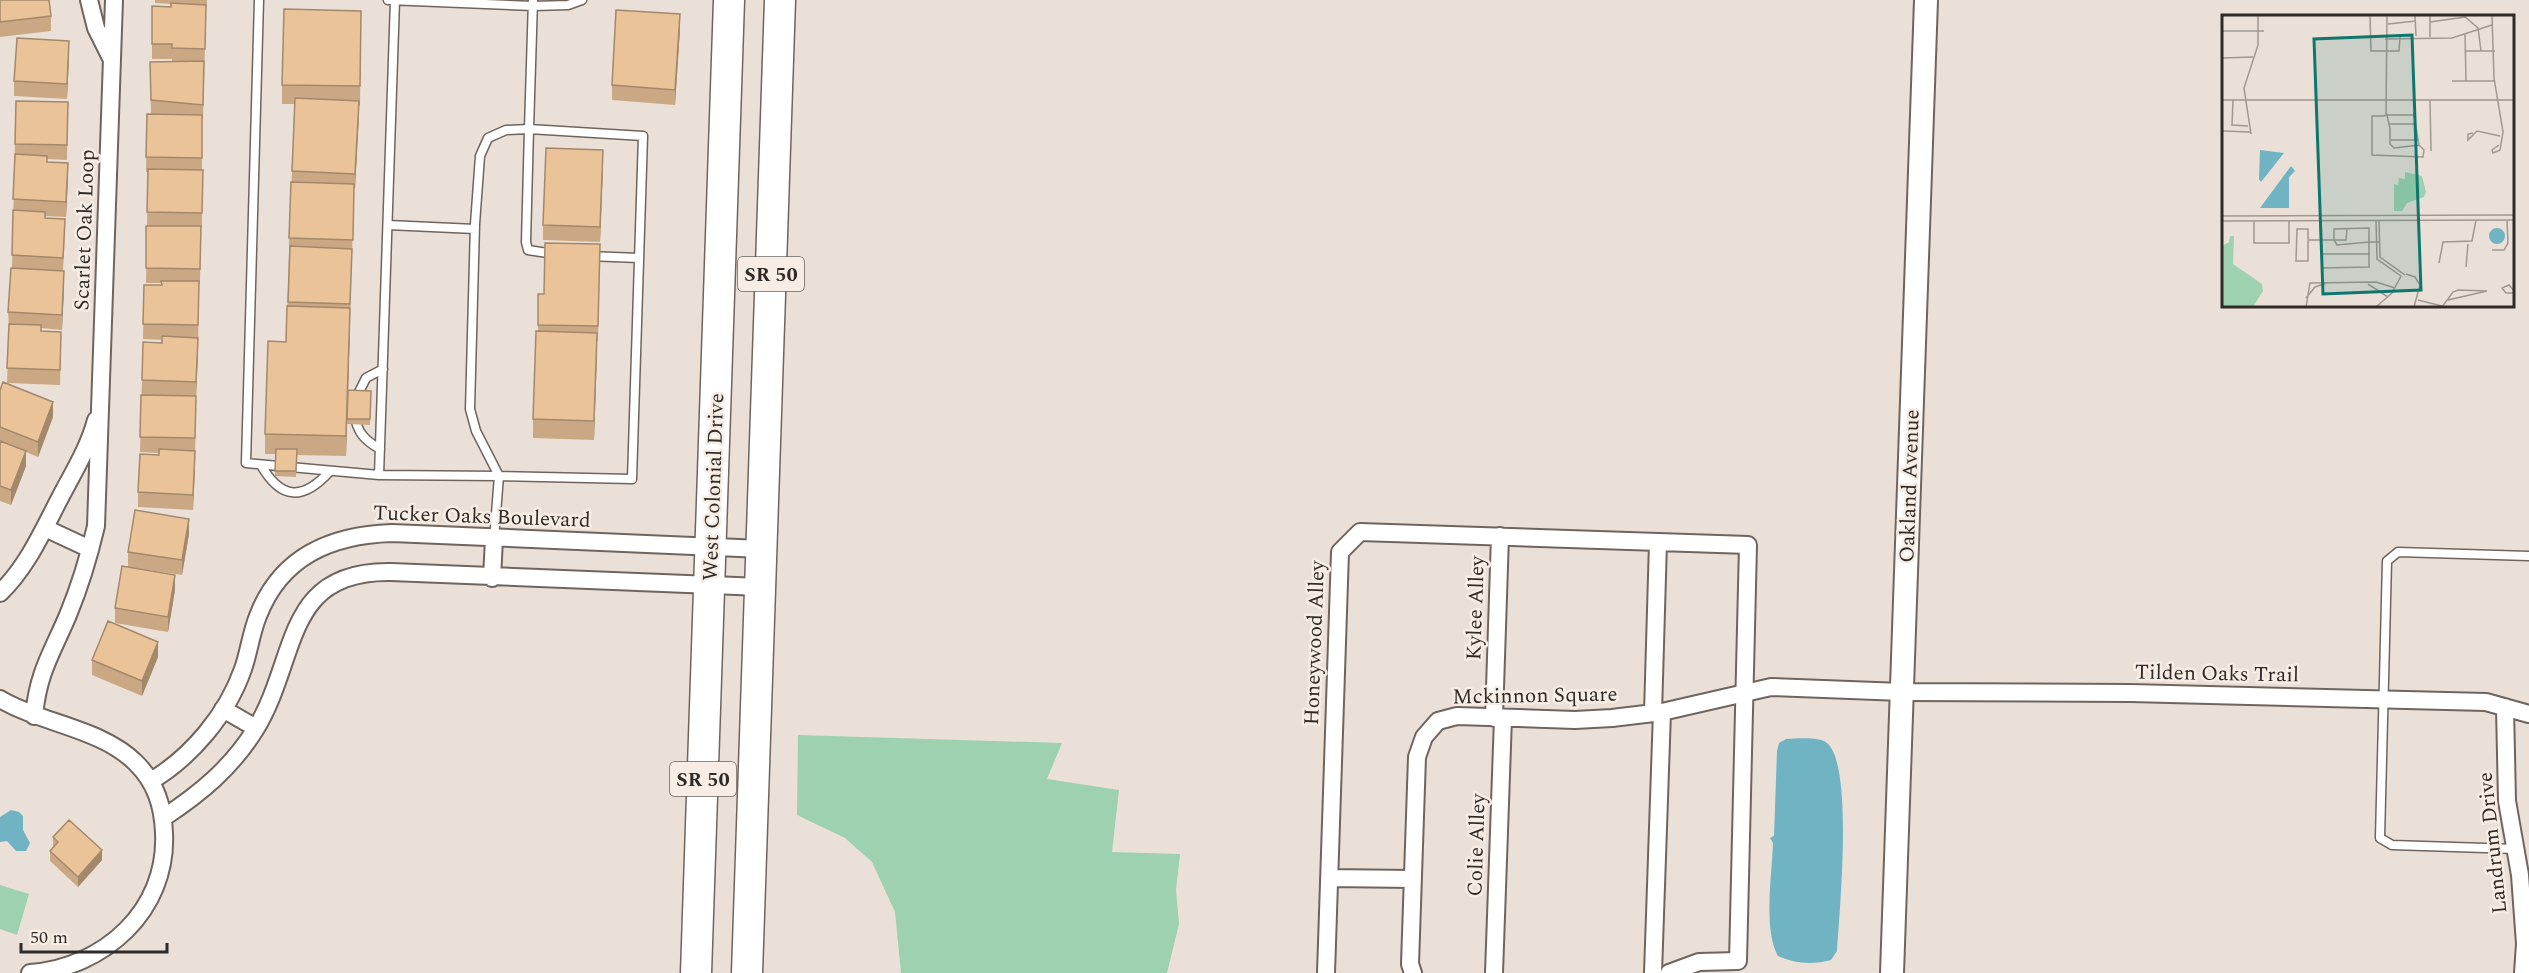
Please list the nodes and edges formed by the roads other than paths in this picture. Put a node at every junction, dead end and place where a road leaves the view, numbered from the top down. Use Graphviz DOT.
graph roads {
  1 [pos="89,0"];
  2 [pos="114,0"];
  3 [pos="259,0"];
  4 [pos="388,0"];
  5 [pos="395,0"];
  6 [pos="582,0"];
  7 [pos="729,0"];
  8 [pos="780,0"];
  9 [pos="1926,0"];
  10 [pos="533,3"];
  11 [pos="112,59"];
  12 [pos="529,129"];
  13 [pos="388,225"];
  14 [pos="475,229"];
  15 [pos="560,254"];
  16 [pos="583,255"];
  17 [pos="639,258"];
  18 [pos="383,369"];
  19 [pos="101,402"];
  20 [pos="380,449"];
  21 [pos="261,465"];
  22 [pos="330,471"];
  23 [pos="379,475"];
  24 [pos="498,476"];
  25 [pos="45,528"];
  26 [pos="1500,536"];
  27 [pos="494,539"];
  28 [pos="1658,542"];
  29 [pos="711,547"];
  30 [pos="90,549"];
  31 [pos="762,549"];
  32 [pos="2529,556"];
  33 [pos="492,578"];
  34 [pos="710,585"];
  35 [pos="761,587"];
  36 [pos="0,593"];
  37 [pos="1902,692"];
  38 [pos="1746,693"];
  39 [pos="0,699"];
  40 [pos="2384,700"];
  41 [pos="2505,707"];
  42 [pos="223,709"];
  43 [pos="1657,712"];
  44 [pos="2529,714"];
  45 [pos="34,716"];
  46 [pos="1498,718"];
  47 [pos="256,728"];
  48 [pos="151,781"];
  49 [pos="164,818"];
  50 [pos="2516,849"];
  51 [pos="1329,878"];
  52 [pos="1413,879"];
  53 [pos="30,973"];
  54 [pos="696,973"];
  55 [pos="747,973"];
  56 [pos="1326,973"];
  57 [pos="1413,973"];
  58 [pos="1494,973"];
  59 [pos="1653,973"];
  60 [pos="1669,973"];
  61 [pos="1892,973"];
  62 [pos="2523,973"];
  1 -- 11 [label="street, Scarlet Oak Loop"];
  2 -- 11 [label="street, Scarlet Oak Loop"];
  3 -- 21 [label="lane"];
  4 -- 5 [label="lane"];
  5 -- 10 [label="lane"];
  5 -- 13 [label="lane"];
  6 -- 10 [label="lane"];
  7 -- 29 [label="highway, West Colonial Drive / SR 50"];
  8 -- 31 [label="highway, SR 50"];
  9 -- 37 [label="street, Oakland Avenue"];
  10 -- 12 [label="lane"];
  11 -- 19 [label="street, Scarlet Oak Loop"];
  12 -- 14 [label="lane"];
  12 -- 15 [label="lane"];
  12 -- 17 [label="lane"];
  13 -- 14 [label="lane"];
  13 -- 18 [label="lane"];
  14 -- 24 [label="lane"];
  16 -- 17 [label="lane"];
  17 -- 24 [label="lane"];
  18 -- 20 [label="lane"];
  18 -- 20 [label="lane"];
  19 -- 25 [label="street, Scarlet Oak Loop"];
  19 -- 30 [label="street, Scarlet Oak Loop"];
  20 -- 23 [label="lane"];
  21 -- 22 [label="lane"];
  21 -- 22 [label="lane"];
  22 -- 23 [label="lane"];
  23 -- 24 [label="lane"];
  24 -- 27 [label="lane"];
  25 -- 30 [label="street"];
  25 -- 36 [label="street, Scarlet Oak Loop"];
  26 -- 28 [label="street, Honeywood Alley"];
  26 -- 46 [label="street, Kylee Alley"];
  26 -- 51 [label="street, Honeywood Alley"];
  27 -- 29 [label="street, Tucker Oaks Boulevard"];
  27 -- 33 [label="street"];
  27 -- 42 [label="street, Tucker Oaks Boulevard"];
  28 -- 38 [label="street, Honeywood Alley"];
  28 -- 43 [label="street"];
  29 -- 31 [label="street, Tucker Oaks Boulevard"];
  29 -- 34 [label="highway, West Colonial Drive / SR 50"];
  30 -- 45 [label="street, Scarlet Oak Loop"];
  31 -- 35 [label="highway, SR 50"];
  32 -- 40 [label="lane"];
  33 -- 34 [label="street"];
  33 -- 47 [label="street"];
  34 -- 35 [label="street"];
  34 -- 54 [label="highway, West Colonial Drive / SR 50"];
  35 -- 55 [label="highway, SR 50"];
  37 -- 38 [label="street, Mckinnon Square"];
  37 -- 40 [label="street, Tilden Oaks Trail"];
  37 -- 61 [label="street, Oakland Avenue"];
  38 -- 43 [label="street, Mckinnon Square"];
  38 -- 60 [label="street"];
  39 -- 45 [label="street"];
  40 -- 41 [label="street, Tilden Oaks Trail"];
  40 -- 50 [label="lane"];
  41 -- 44 [label="street, Tilden Oaks Trail"];
  41 -- 50 [label="street, Landrum Drive"];
  42 -- 47 [label="street"];
  42 -- 48 [label="street, Tucker Oaks Boulevard"];
  43 -- 46 [label="street, Mckinnon Square"];
  43 -- 59 [label="street"];
  45 -- 48 [label="street"];
  46 -- 52 [label="street, Mckinnon Square"];
  46 -- 58 [label="street, Colie Alley"];
  47 -- 49 [label="street"];
  48 -- 49 [label="street"];
  49 -- 53 [label="street"];
  50 -- 62 [label="street, Landrum Drive"];
  51 -- 52 [label="street"];
  51 -- 56 [label="street, Honeywood Alley"];
  52 -- 57 [label="street, Mckinnon Square"];
}
